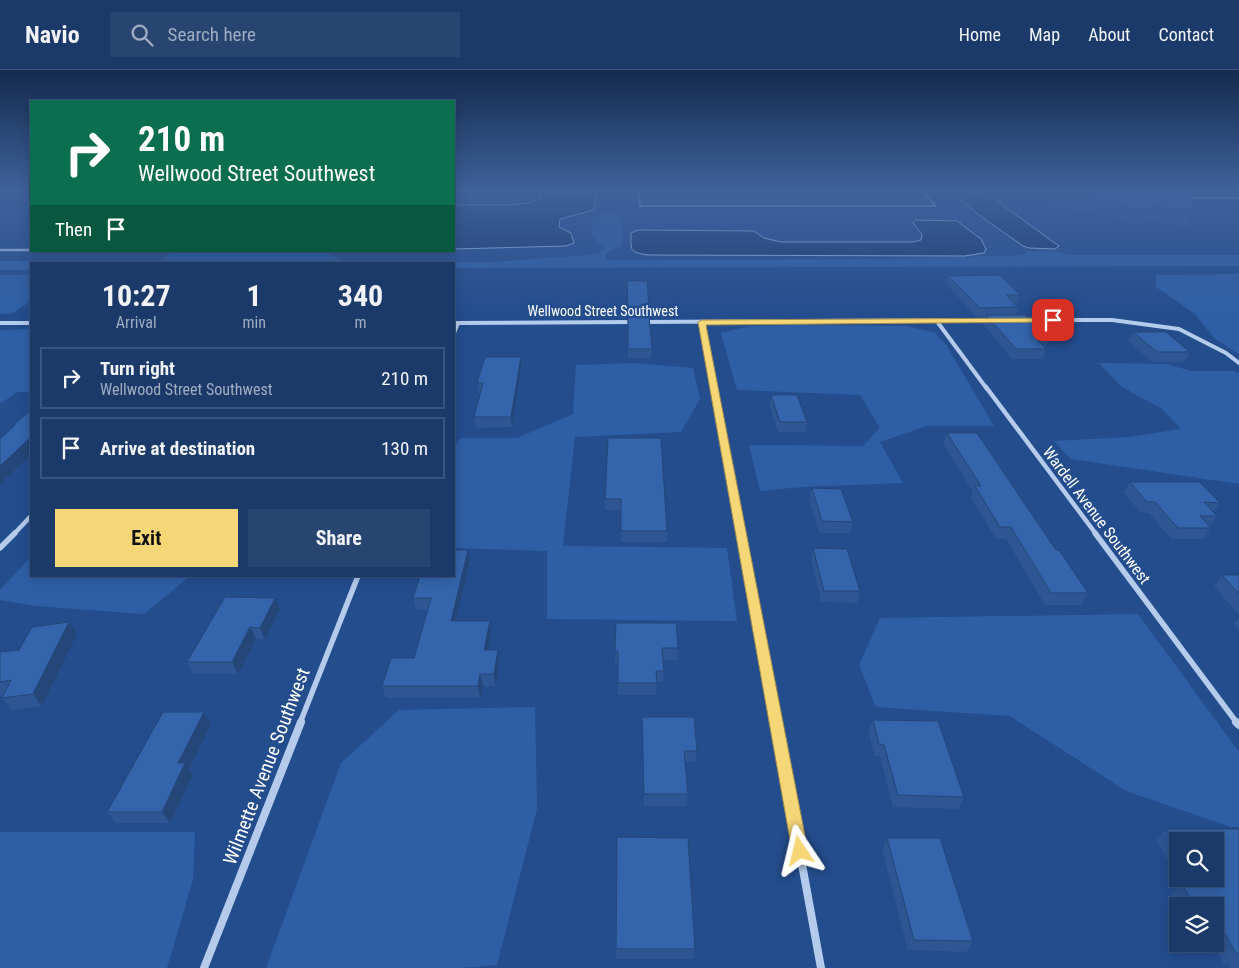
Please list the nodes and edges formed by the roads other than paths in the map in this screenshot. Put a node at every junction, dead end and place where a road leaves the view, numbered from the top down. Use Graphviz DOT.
graph roads {
  1 [pos="0,250"];
  2 [pos="30,250"];
  3 [pos="936,320"];
  4 [pos="994,320"];
  5 [pos="1014,320"];
  6 [pos="702,322"];
  7 [pos="0,323"];
  8 [pos="30,323"];
  9 [pos="456,323"];
  10 [pos="1239,362"];
  11 [pos="30,517"];
  12 [pos="0,548"];
  13 [pos="358,577"];
  14 [pos="1239,725"];
  15 [pos="204,968"];
  16 [pos="821,968"];
  1 -- 2 [label="street"];
  3 -- 4 [label="street, Wellwood Street Southwest"];
  3 -- 6 [label="street, Wellwood Street Southwest"];
  3 -- 14 [label="street, Wardell Avenue Southwest"];
  5 -- 10 [label="street"];
  6 -- 9 [label="street, Wellwood Street Southwest"];
  6 -- 16 [label="street"];
  7 -- 8 [label="street"];
  11 -- 12 [label="street"];
  13 -- 15 [label="street, Wilmette Avenue Southwest"];
}
